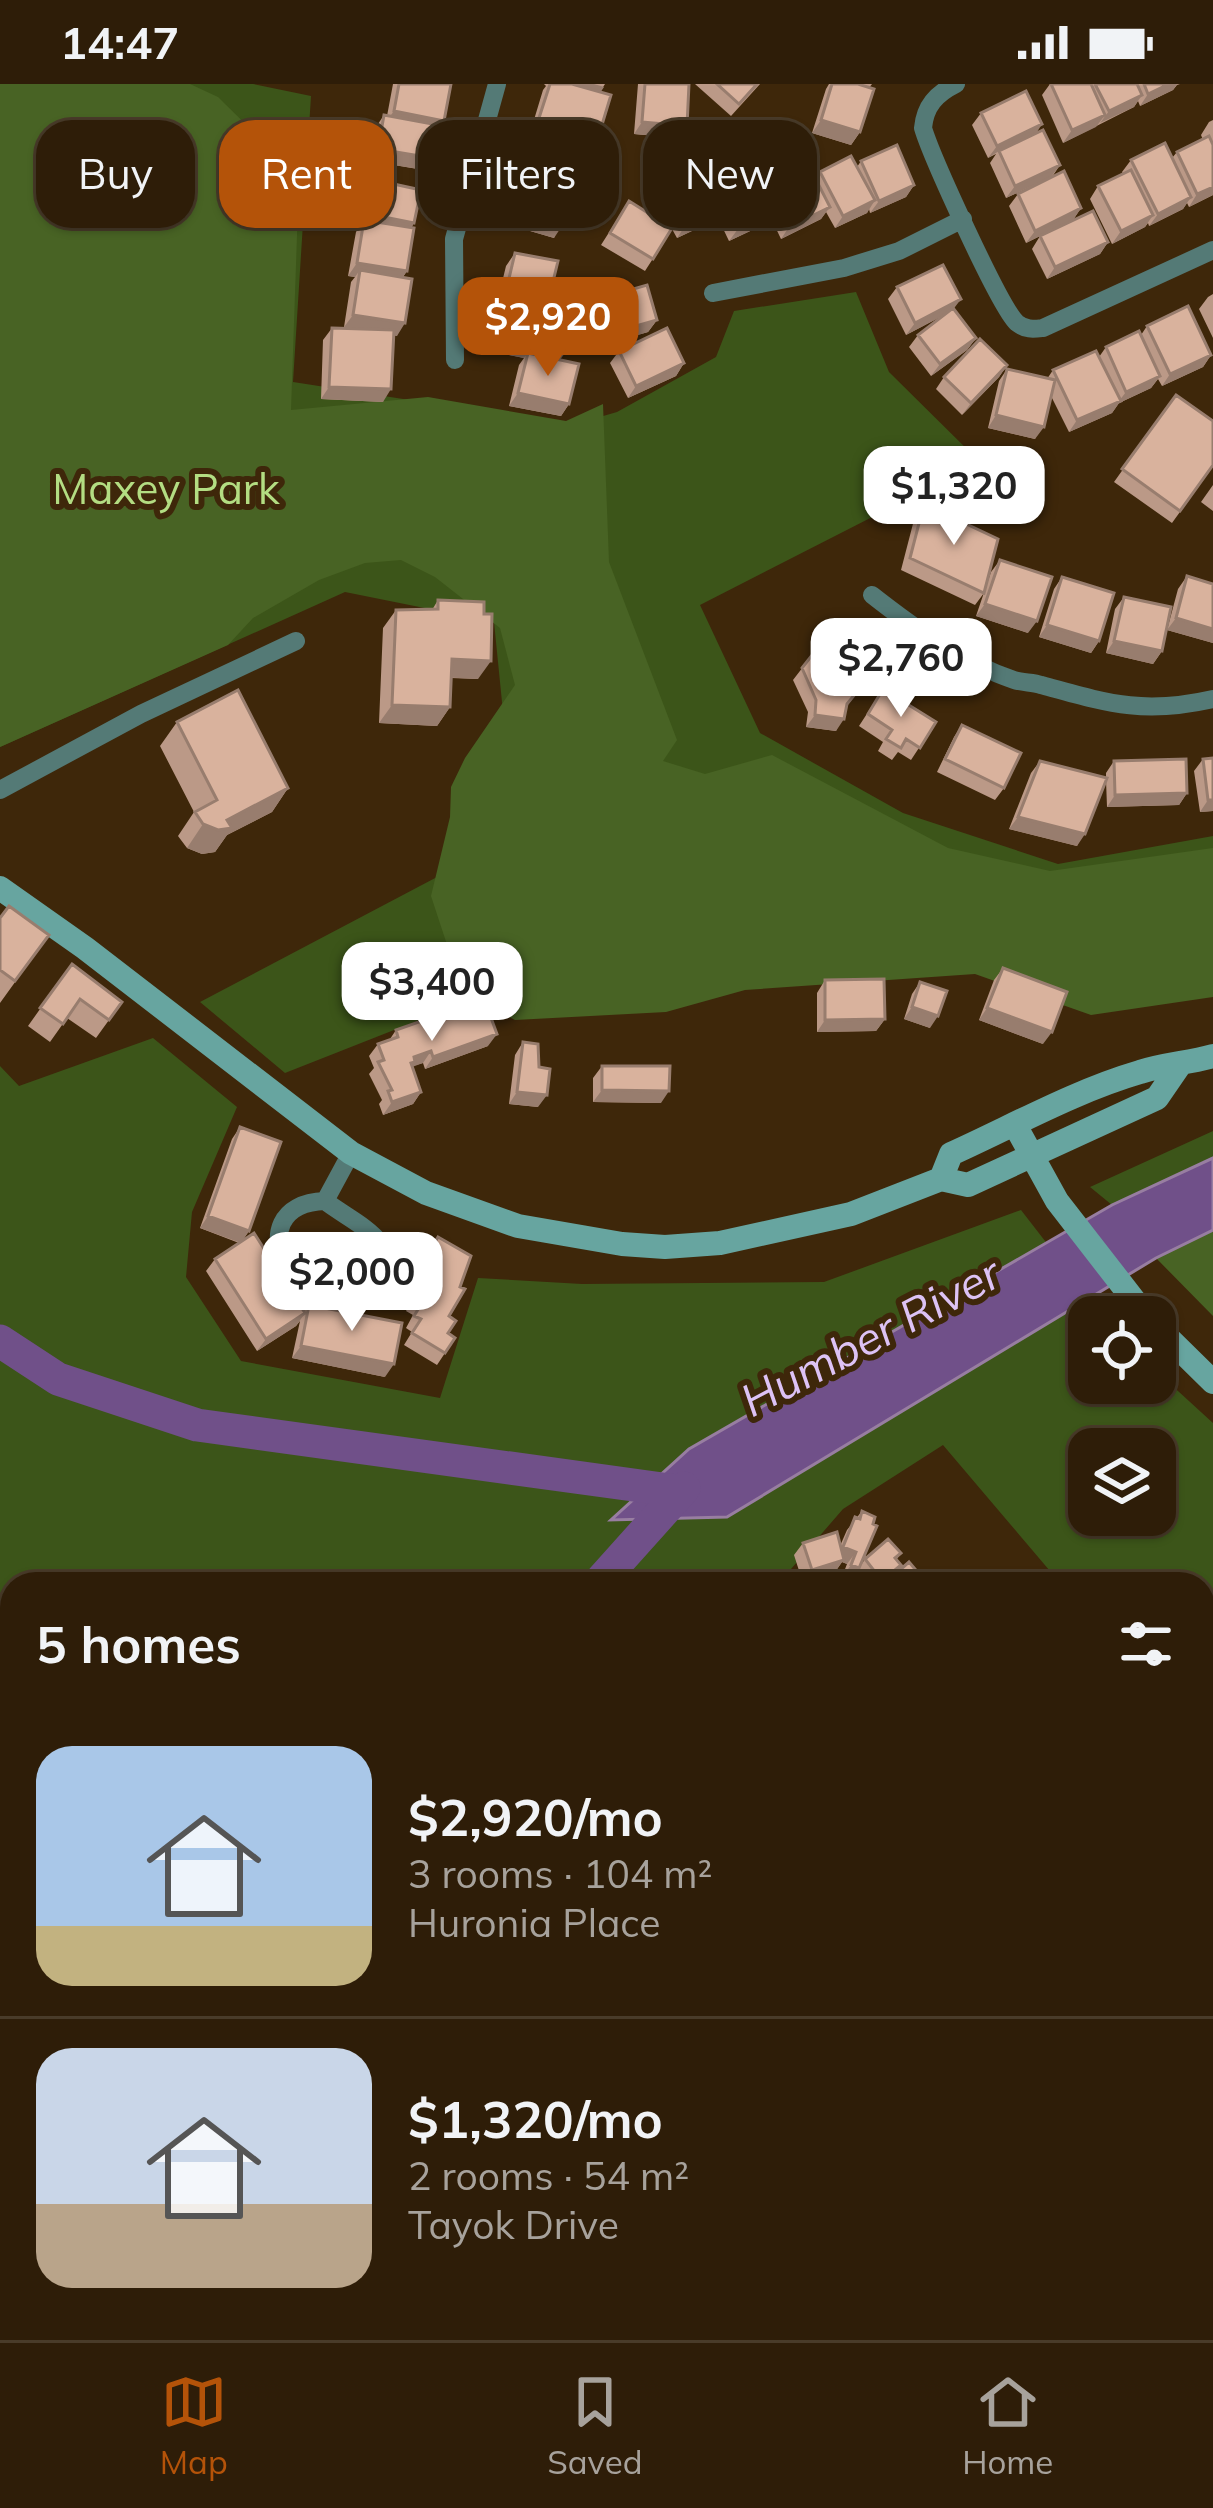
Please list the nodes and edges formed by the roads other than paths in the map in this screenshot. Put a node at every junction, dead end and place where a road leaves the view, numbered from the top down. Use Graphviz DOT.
graph roads {
  1 [pos="497,84"];
  2 [pos="956,84"];
  3 [pos="963,219"];
  4 [pos="1213,250"];
  5 [pos="713,293"];
  6 [pos="455,360"];
  7 [pos="872,595"];
  8 [pos="296,641"];
  9 [pos="1213,699"];
  10 [pos="0,790"];
  11 [pos="0,888"];
  12 [pos="1213,1056"];
  13 [pos="1179,1066"];
  14 [pos="1015,1125"];
  15 [pos="351,1153"];
  16 [pos="1031,1156"];
  17 [pos="941,1179"];
  18 [pos="325,1202"];
  19 [pos="1131,1296"];
  20 [pos="1176,1346"];
  21 [pos="1213,1382"];
  1 -- 6 [label="street"];
  2 -- 3 [label="street"];
  3 -- 4 [label="street"];
  3 -- 5 [label="street"];
  7 -- 9 [label="street"];
  8 -- 10 [label="street"];
  11 -- 15 [label="main road"];
  12 -- 13 [label="main road"];
  13 -- 14 [label="main road"];
  13 -- 16 [label="main road"];
  14 -- 16 [label="main road"];
  14 -- 17 [label="main road"];
  15 -- 17 [label="main road"];
  15 -- 18 [label="street"];
  16 -- 17 [label="main road"];
  16 -- 19 [label="main road"];
  18 -- 18 [label="street"];
  20 -- 21 [label="main road"];
}
